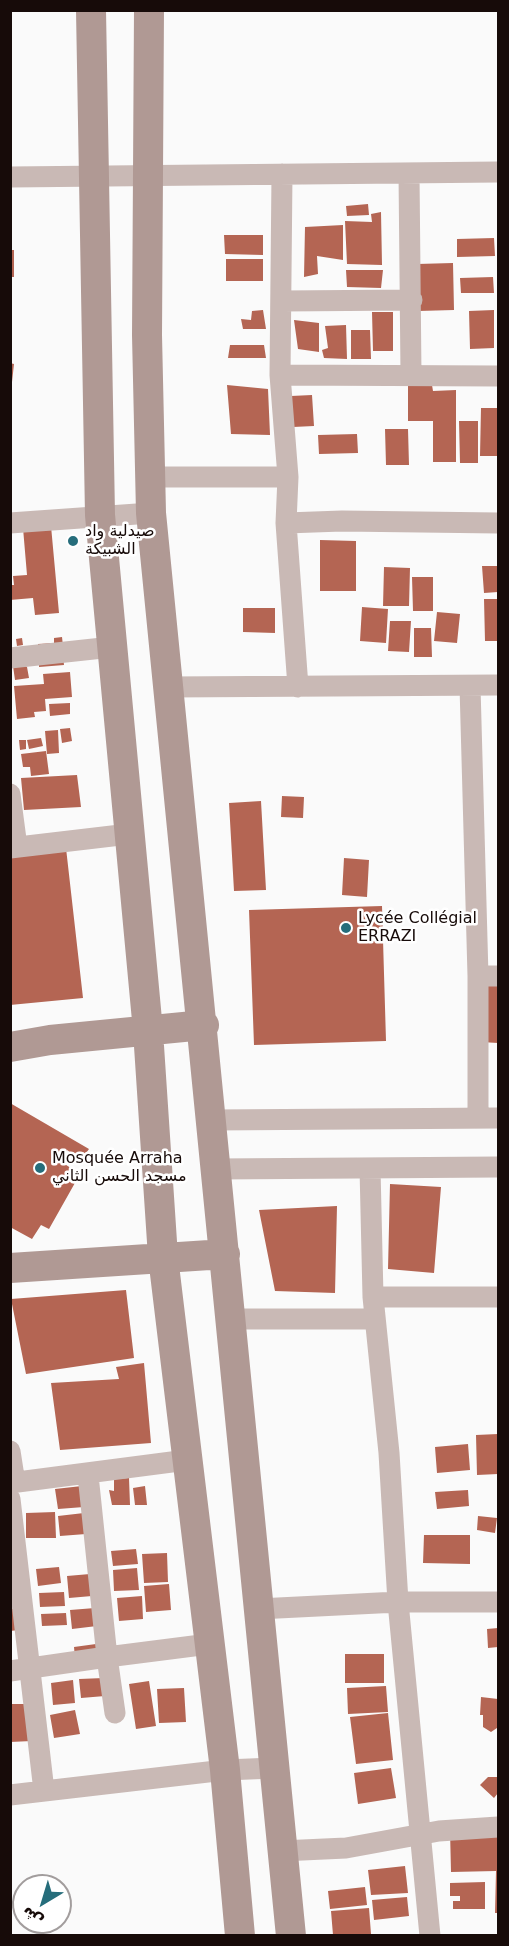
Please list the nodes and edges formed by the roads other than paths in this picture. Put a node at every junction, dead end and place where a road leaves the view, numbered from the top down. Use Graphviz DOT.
graph roads {
  1 [pos="91,10"];
  2 [pos="149,10"];
  3 [pos="498,172"];
  4 [pos="409,173"];
  5 [pos="282,174"];
  6 [pos="93,176"];
  7 [pos="149,176"];
  8 [pos="10,177"];
  9 [pos="412,300"];
  10 [pos="282,301"];
  11 [pos="280,375"];
  12 [pos="411,375"];
  13 [pos="498,376"];
  14 [pos="149,477"];
  15 [pos="288,477"];
  16 [pos="151,513"];
  17 [pos="100,514"];
  18 [pos="10,523"];
  19 [pos="286,523"];
  20 [pos="498,523"];
  21 [pos="112,647"];
  22 [pos="10,658"];
  23 [pos="498,685"];
  24 [pos="470,686"];
  25 [pos="169,687"];
  26 [pos="298,687"];
  27 [pos="10,794"];
  28 [pos="129,834"];
  29 [pos="14,847"];
  30 [pos="488,976"];
  31 [pos="204,1025"];
  32 [pos="148,1031"];
  33 [pos="10,1047"];
  34 [pos="488,1118"];
  35 [pos="213,1120"];
  36 [pos="498,1167"];
  37 [pos="217,1168"];
  38 [pos="370,1168"];
  39 [pos="225,1254"];
  40 [pos="163,1257"];
  41 [pos="10,1268"];
  42 [pos="373,1297"];
  43 [pos="498,1297"];
  44 [pos="231,1319"];
  45 [pos="375,1319"];
  46 [pos="10,1451"];
  47 [pos="187,1460"];
  48 [pos="88,1474"];
  49 [pos="12,1488"];
  50 [pos="398,1602"];
  51 [pos="498,1602"];
  52 [pos="258,1609"];
  53 [pos="209,1644"];
  54 [pos="107,1656"];
  55 [pos="21,1670"];
  56 [pos="114,1713"];
  57 [pos="274,1768"];
  58 [pos="225,1770"];
  59 [pos="44,1791"];
  60 [pos="10,1795"];
  61 [pos="498,1827"];
  62 [pos="419,1834"];
  63 [pos="281,1851"];
  64 [pos="240,1935"];
  65 [pos="291,1935"];
  66 [pos="430,1935"];
  1 -- 6 [label="street"];
  2 -- 7 [label="street"];
  3 -- 4 [label="street"];
  4 -- 5 [label="street"];
  4 -- 9 [label="street"];
  5 -- 7 [label="street"];
  5 -- 10 [label="street"];
  6 -- 7 [label="street"];
  6 -- 8 [label="street"];
  6 -- 17 [label="street"];
  7 -- 14 [label="street"];
  9 -- 10 [label="street"];
  9 -- 12 [label="street"];
  10 -- 11 [label="street"];
  11 -- 12 [label="street"];
  11 -- 15 [label="street"];
  12 -- 13 [label="street"];
  14 -- 15 [label="street"];
  14 -- 16 [label="street"];
  15 -- 19 [label="street"];
  16 -- 17 [label="street"];
  16 -- 25 [label="street"];
  17 -- 18 [label="street"];
  17 -- 21 [label="street"];
  19 -- 20 [label="street"];
  19 -- 26 [label="street"];
  21 -- 22 [label="street"];
  21 -- 28 [label="street"];
  23 -- 24 [label="street"];
  24 -- 26 [label="street"];
  24 -- 30 [label="street"];
  25 -- 26 [label="street"];
  25 -- 31 [label="street"];
  27 -- 29 [label="street"];
  28 -- 29 [label="street"];
  28 -- 32 [label="street"];
  30 -- 34 [label="street"];
  31 -- 32 [label="street"];
  31 -- 35 [label="street"];
  32 -- 33 [label="street"];
  32 -- 40 [label="street"];
  34 -- 35 [label="street"];
  35 -- 37 [label="street"];
  36 -- 38 [label="street"];
  37 -- 38 [label="street"];
  37 -- 39 [label="street"];
  38 -- 42 [label="street"];
  39 -- 40 [label="street"];
  39 -- 44 [label="street"];
  40 -- 41 [label="street"];
  40 -- 47 [label="street"];
  42 -- 43 [label="street"];
  42 -- 45 [label="street"];
  44 -- 45 [label="street"];
  44 -- 52 [label="street"];
  45 -- 50 [label="street"];
  46 -- 49 [label="street"];
  47 -- 48 [label="street"];
  47 -- 53 [label="street"];
  48 -- 49 [label="street"];
  48 -- 54 [label="street"];
  49 -- 55 [label="street"];
  50 -- 51 [label="street"];
  50 -- 52 [label="street"];
  50 -- 62 [label="street"];
  52 -- 57 [label="street"];
  53 -- 54 [label="street"];
  53 -- 58 [label="street"];
  54 -- 55 [label="street"];
  54 -- 56 [label="street"];
  55 -- 59 [label="street"];
  57 -- 58 [label="street"];
  57 -- 63 [label="street"];
  58 -- 59 [label="street"];
  58 -- 64 [label="street"];
  59 -- 60 [label="street"];
  61 -- 62 [label="street"];
  62 -- 63 [label="street"];
  62 -- 66 [label="street"];
  63 -- 65 [label="street"];
}
